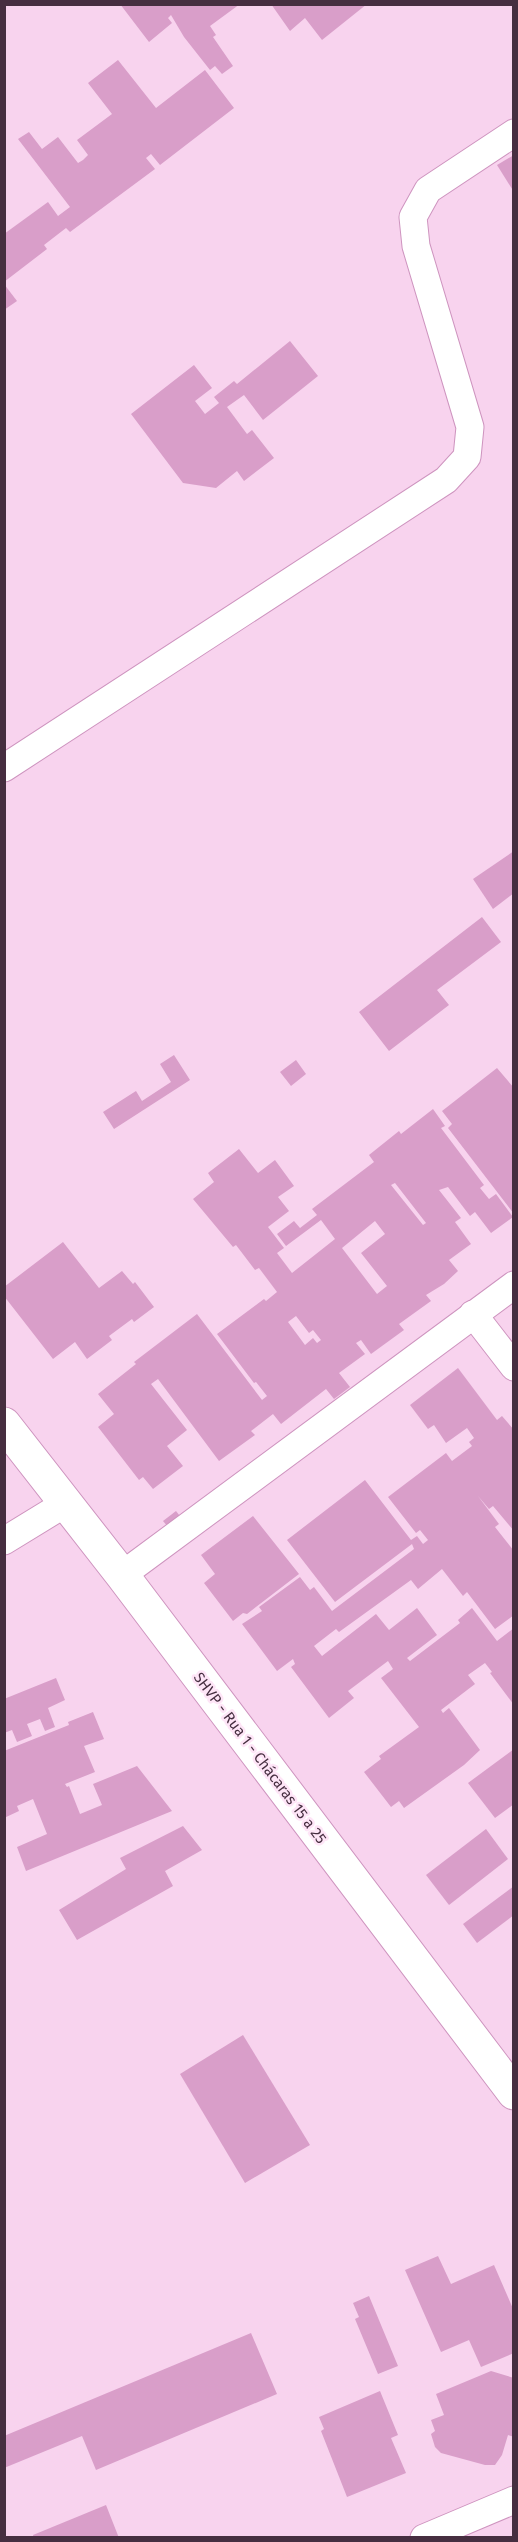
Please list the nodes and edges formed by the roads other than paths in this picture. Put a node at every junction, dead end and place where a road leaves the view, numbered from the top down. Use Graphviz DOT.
graph roads {
  1 [pos="513,133"];
  2 [pos="4,768"];
  3 [pos="513,1285"];
  4 [pos="473,1314"];
  5 [pos="513,1367"];
  6 [pos="4,1424"];
  7 [pos="66,1503"];
  8 [pos="4,1541"];
  9 [pos="122,1575"];
  10 [pos="513,2093"];
  11 [pos="513,2500"];
  12 [pos="424,2538"];
  1 -- 2 [label="street"];
  3 -- 4 [label="street"];
  4 -- 5 [label="street"];
  4 -- 9 [label="street"];
  6 -- 7 [label="street, SHVP - Rua 1 - Chácaras 15 a 25"];
  7 -- 8 [label="street"];
  7 -- 9 [label="street, SHVP - Rua 1 - Chácaras 15 a 25"];
  9 -- 10 [label="street, SHVP - Rua 1 - Chácaras 15 a 25"];
  11 -- 12 [label="street"];
}
